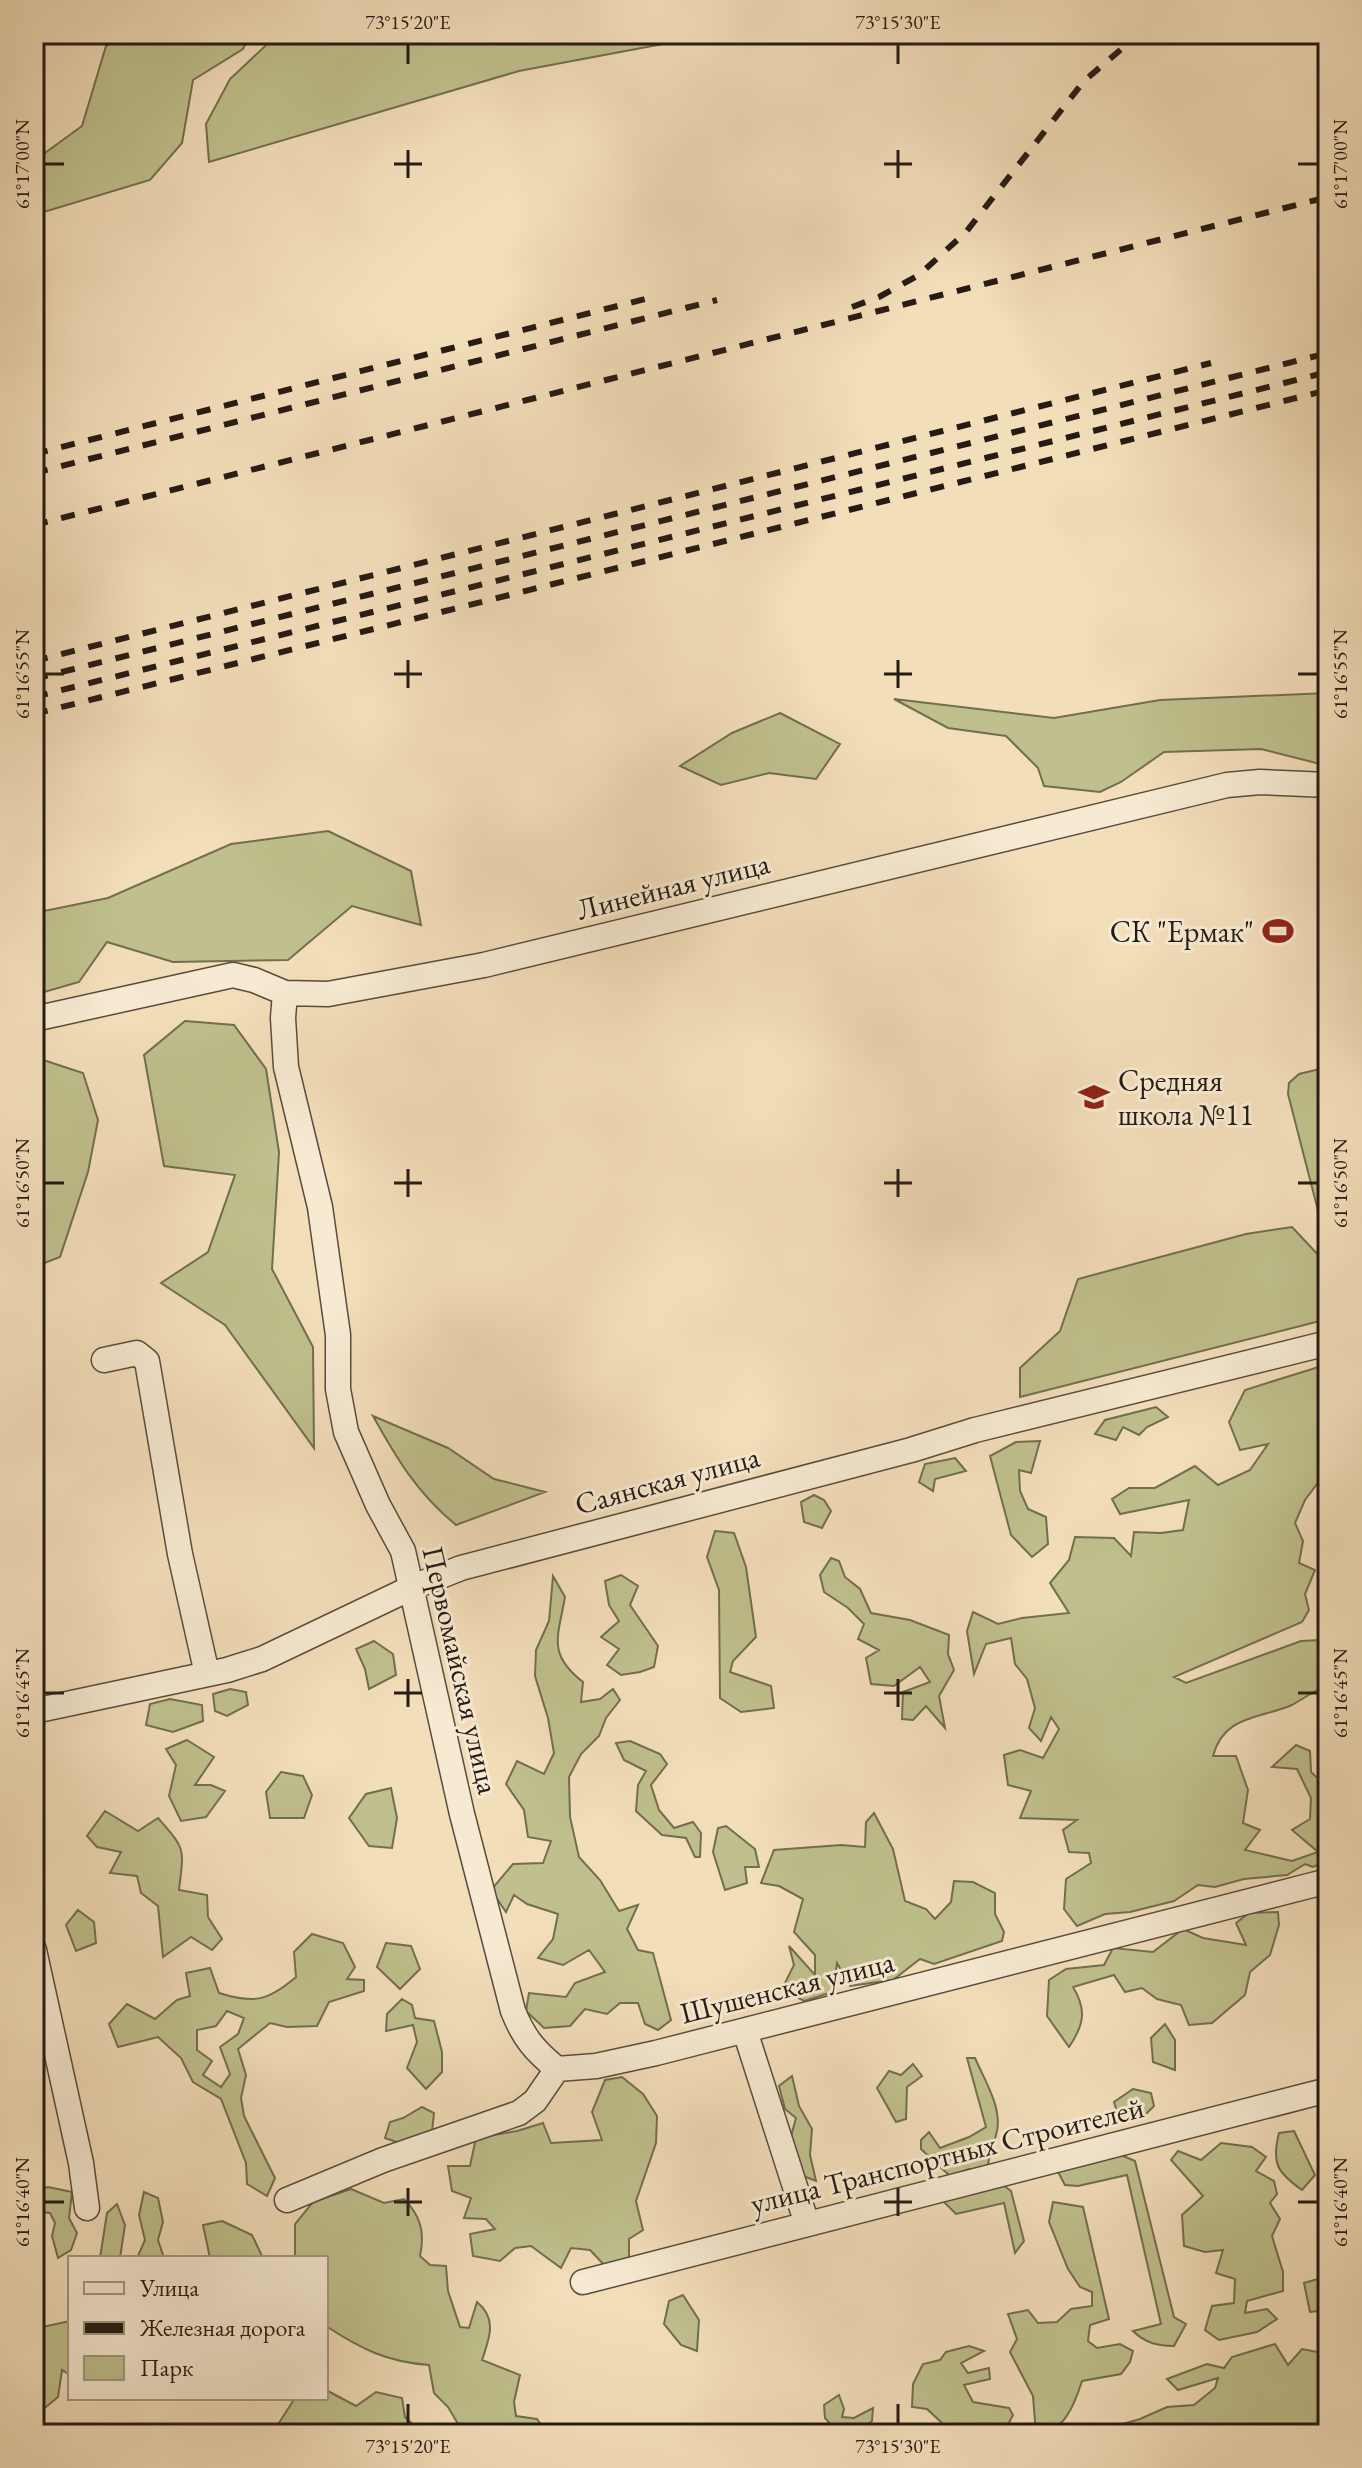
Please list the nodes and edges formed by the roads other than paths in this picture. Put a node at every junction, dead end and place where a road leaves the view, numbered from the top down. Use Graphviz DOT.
graph roads {
  1 [pos="1328,785"];
  2 [pos="285,993"];
  3 [pos="34,1019"];
  4 [pos="1328,1343"];
  5 [pos="104,1360"];
  6 [pos="413,1587"];
  7 [pos="207,1674"];
  8 [pos="34,1711"];
  9 [pos="1328,1881"];
  10 [pos="34,1950"];
  11 [pos="745,2031"];
  12 [pos="557,2069"];
  13 [pos="1328,2090"];
  14 [pos="287,2200"];
  15 [pos="87,2208"];
  16 [pos="807,2224"];
  17 [pos="583,2282"];
  1 -- 2 [label="street, Линейная улица"];
  2 -- 3 [label="street, Линейная улица"];
  2 -- 6 [label="street, Первомайская улица"];
  4 -- 6 [label="street, Саянская улица"];
  5 -- 7 [label="street"];
  6 -- 7 [label="street, Саянская улица"];
  6 -- 12 [label="street, Первомайская улица"];
  7 -- 8 [label="street, Саянская улица"];
  9 -- 11 [label="street, Шушенская улица"];
  10 -- 15 [label="street"];
  11 -- 12 [label="street, Шушенская улица"];
  11 -- 16 [label="street"];
  12 -- 14 [label="street"];
  13 -- 16 [label="street, улица Транспортных Строителей"];
  16 -- 17 [label="street, улица Транспортных Строителей"];
}
